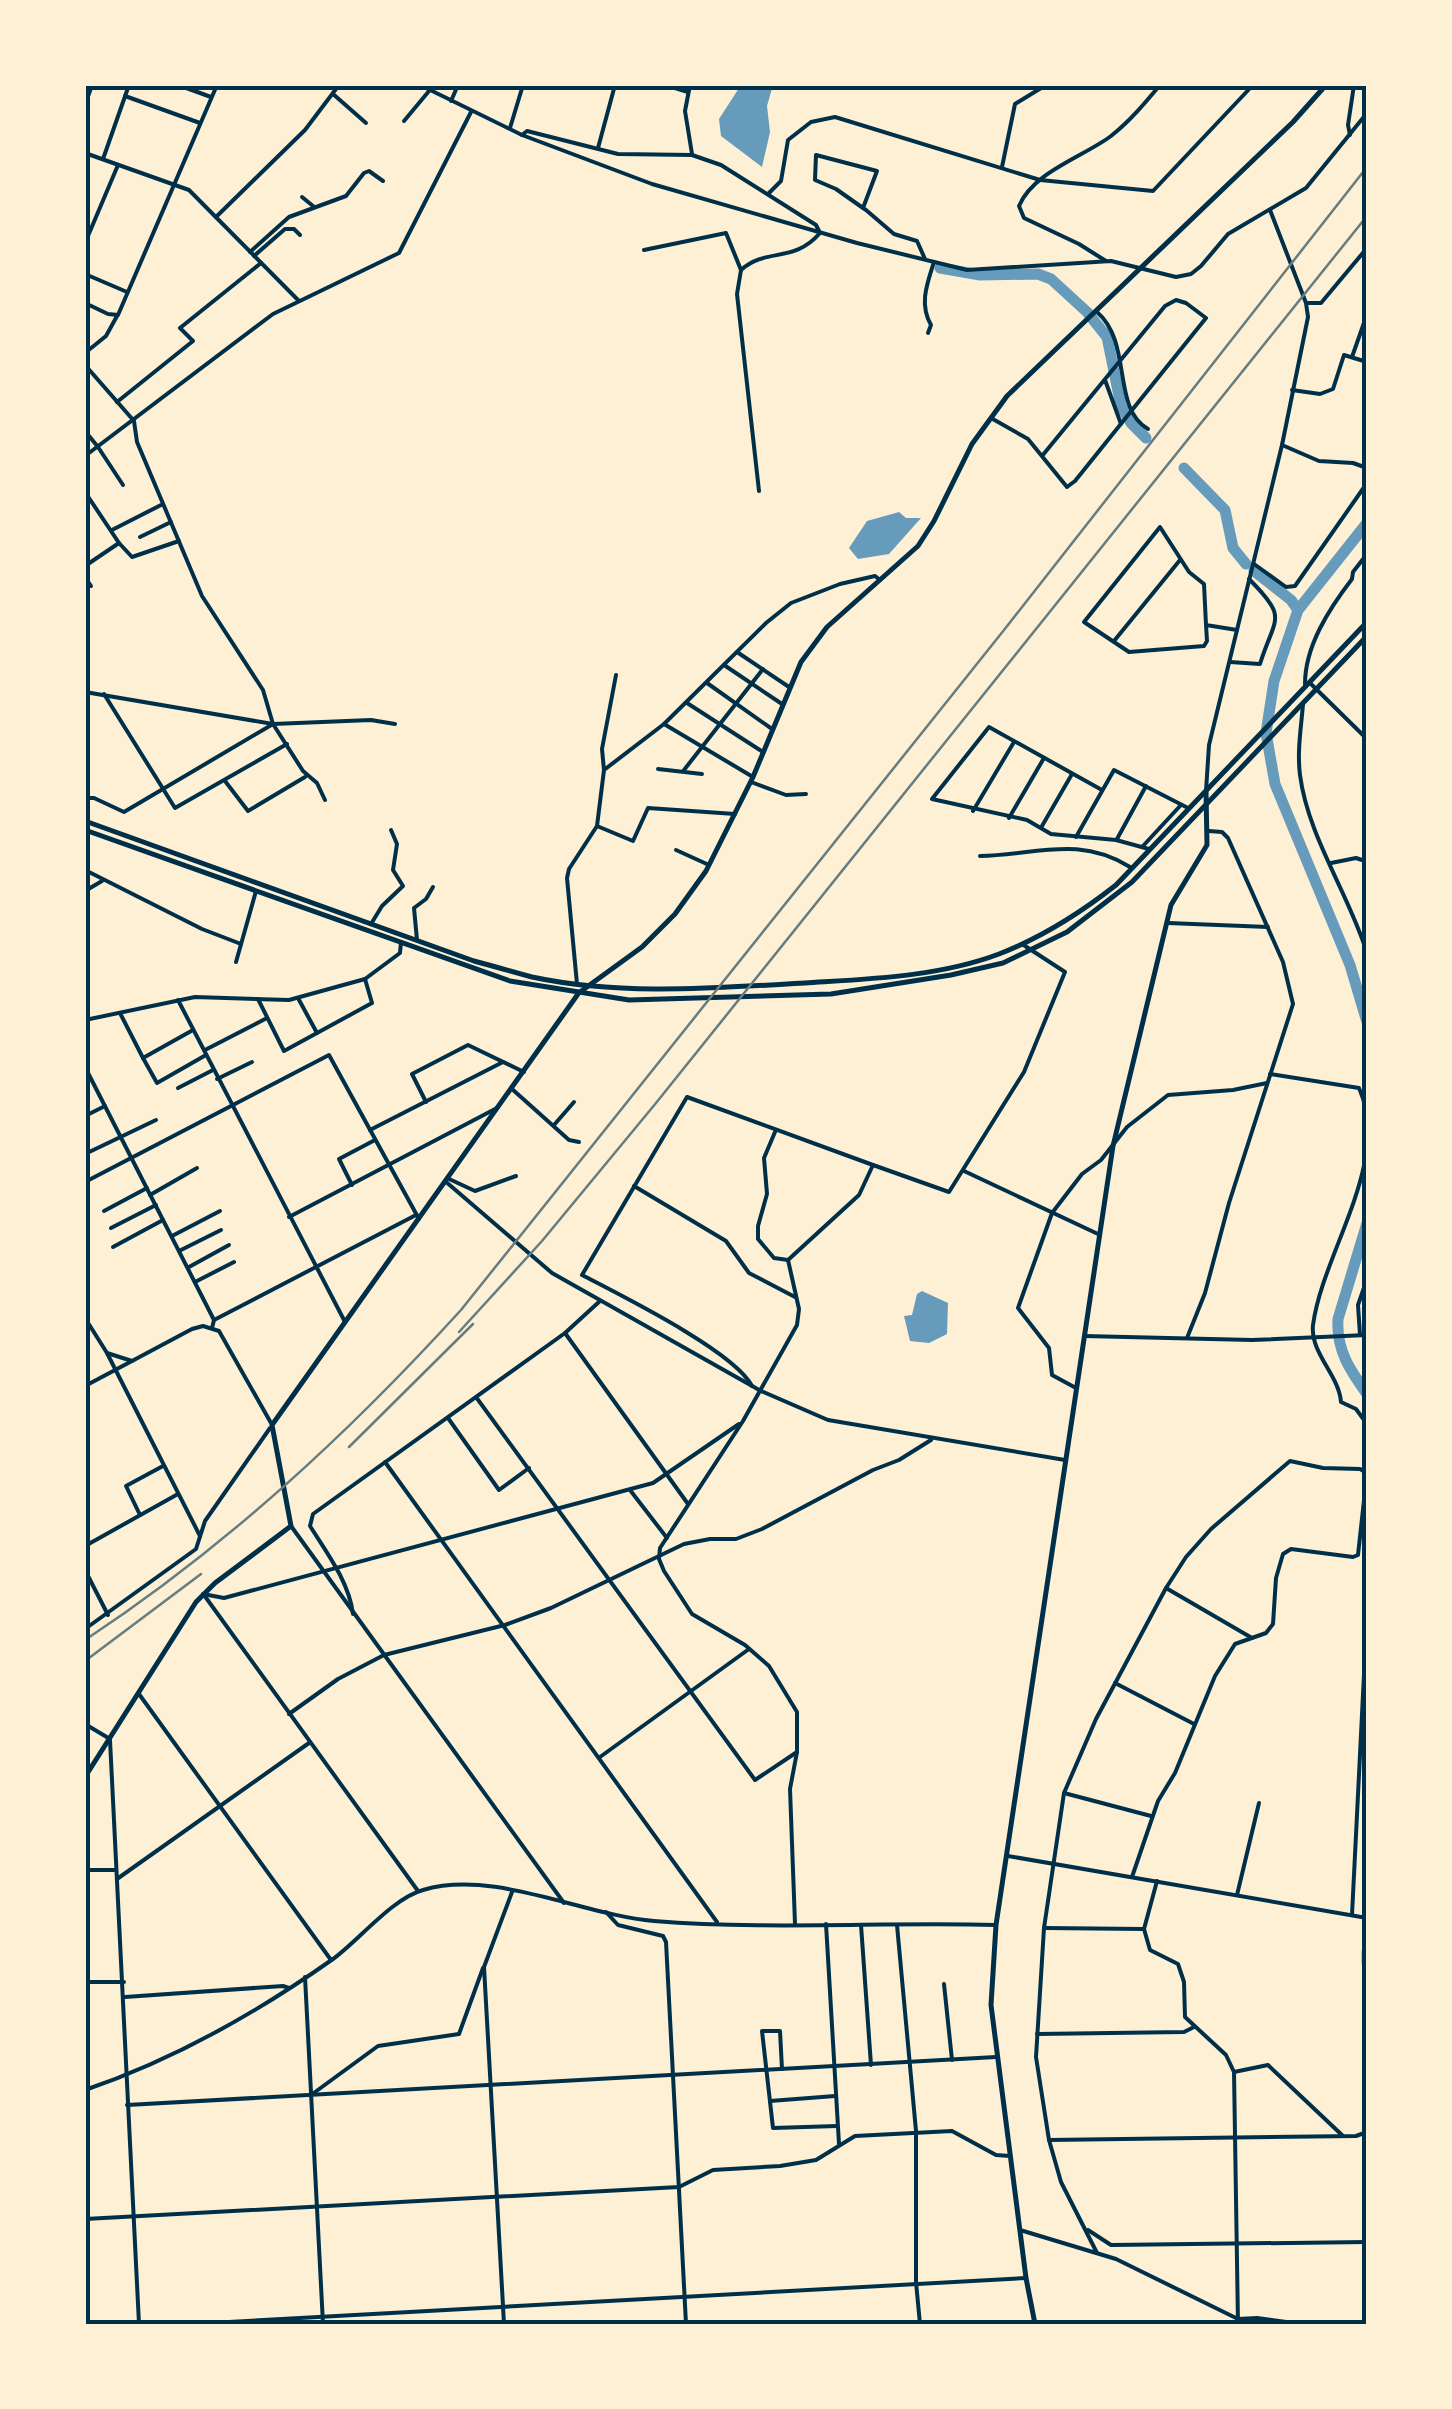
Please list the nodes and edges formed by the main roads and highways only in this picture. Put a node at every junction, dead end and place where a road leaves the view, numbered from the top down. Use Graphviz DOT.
graph roads {
  1 [pos="1326,85"];
  2 [pos="1367,622"];
  3 [pos="1367,636"];
  4 [pos="1206,791"];
  5 [pos="1208,806"];
  6 [pos="85,821"];
  7 [pos="85,830"];
  8 [pos="591,984"];
  9 [pos="578,994"];
  10 [pos="85,1778"];
  11 [pos="1035,2324"];
  1 -- 8 [label="main road"];
  2 -- 4 [label="main road"];
  3 -- 5 [label="main road"];
  4 -- 5 [label="main road"];
  4 -- 8 [label="main road"];
  5 -- 9 [label="main road"];
  5 -- 11 [label="main road"];
  6 -- 8 [label="main road"];
  7 -- 9 [label="main road"];
  8 -- 9 [label="main road"];
  9 -- 10 [label="main road"];
}
